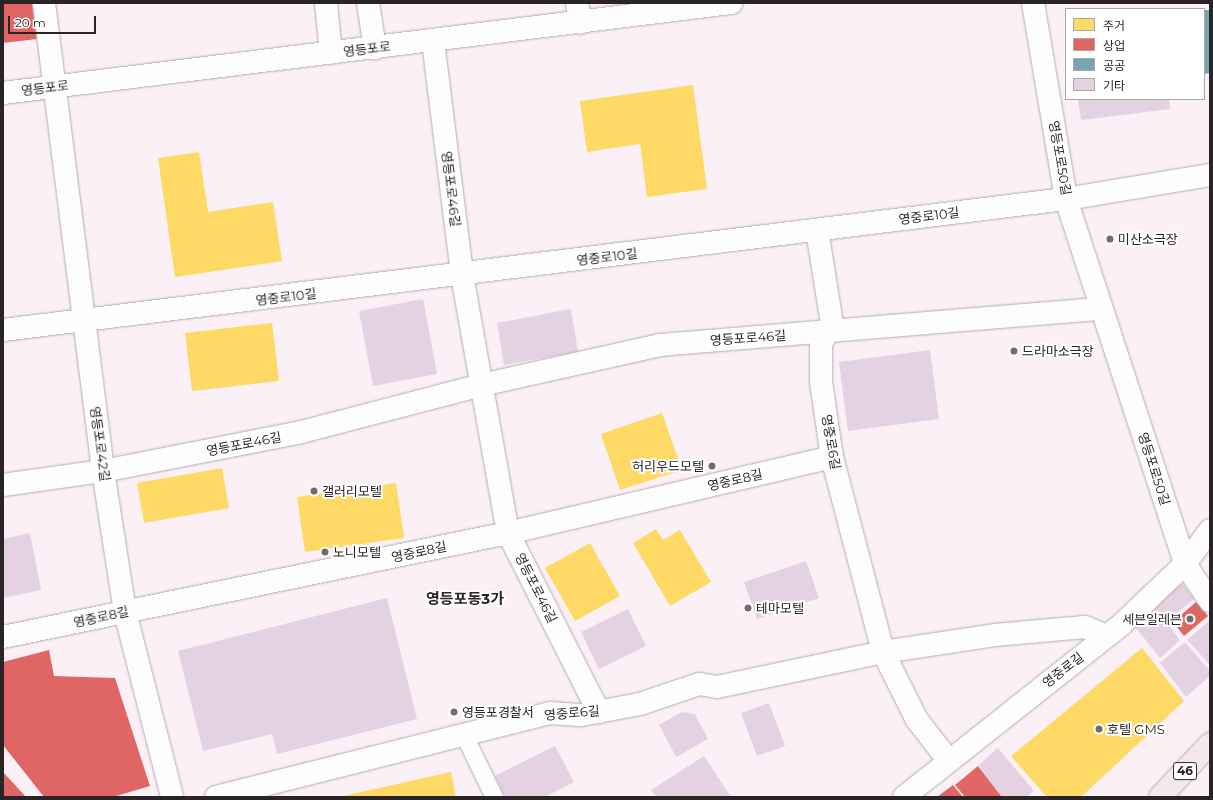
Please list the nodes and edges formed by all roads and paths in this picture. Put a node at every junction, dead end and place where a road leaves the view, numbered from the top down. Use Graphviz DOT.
graph roads {
  1 [pos="44,3"];
  2 [pos="326,3"];
  3 [pos="368,3"];
  4 [pos="731,3"];
  5 [pos="1033,3"];
  6 [pos="578,13"];
  7 [pos="433,41"];
  8 [pos="375,48"];
  9 [pos="331,53"];
  10 [pos="55,87"];
  11 [pos="3,93"];
  12 [pos="1210,175"];
  13 [pos="1066,199"];
  14 [pos="817,230"];
  15 [pos="462,275"];
  16 [pos="1102,309"];
  17 [pos="84,322"];
  18 [pos="3,330"];
  19 [pos="827,333"];
  20 [pos="481,385"];
  21 [pos="832,457"];
  22 [pos="103,471"];
  23 [pos="3,486"];
  24 [pos="1210,530"];
  25 [pos="508,533"];
  26 [pos="1184,564"];
  27 [pos="1210,601"];
  28 [pos="125,612"];
  29 [pos="1106,636"];
  30 [pos="3,637"];
  31 [pos="883,652"];
  32 [pos="599,712"];
  33 [pos="464,735"];
  34 [pos="1210,744"];
  35 [pos="949,761"];
  36 [pos="172,797"];
  37 [pos="216,797"];
  38 [pos="494,797"];
  39 [pos="904,797"];
  40 [pos="1160,797"];
  1 -- 10 [label="street, 영등포로42길"];
  2 -- 9 [label="street"];
  3 -- 8 [label="street"];
  4 -- 6 [label="street, 영등포로"];
  5 -- 13 [label="street, 영등포로50길"];
  6 -- 7 [label="street, 영등포로"];
  7 -- 8 [label="street, 영등포로"];
  7 -- 15 [label="street, 영등포로46길"];
  8 -- 9 [label="street, 영등포로"];
  9 -- 10 [label="street, 영등포로"];
  10 -- 11 [label="street, 영등포로"];
  10 -- 17 [label="street, 영등포로42길"];
  12 -- 13 [label="street, 영중로10길"];
  13 -- 14 [label="street, 영중로10길"];
  13 -- 16 [label="street, 영등포로50길"];
  14 -- 15 [label="street, 영중로10길"];
  14 -- 19 [label="street, 영중로6길"];
  15 -- 17 [label="street, 영중로10길"];
  15 -- 20 [label="street, 영등포로46길"];
  16 -- 19 [label="street"];
  16 -- 26 [label="street, 영등포로50길"];
  17 -- 18 [label="street, 영중로10길"];
  17 -- 22 [label="street, 영등포로42길"];
  19 -- 20 [label="street, 영등포로46길"];
  19 -- 21 [label="street, 영중로6길"];
  20 -- 22 [label="street, 영등포로46길"];
  20 -- 25 [label="street, 영등포로46길"];
  21 -- 25 [label="street, 영중로8길"];
  21 -- 31 [label="street, 영중로6길"];
  22 -- 23 [label="street, 영등포로46길"];
  22 -- 28 [label="street, 영등포로42길"];
  24 -- 26 [label="street, 영중로길"];
  25 -- 28 [label="street, 영중로8길"];
  25 -- 32 [label="street, 영등포로46길"];
  26 -- 27 [label="street, 영등포로50길"];
  26 -- 29 [label="street, 영중로길"];
  28 -- 30 [label="street, 영중로8길"];
  28 -- 36 [label="street, 영등포로42길"];
  29 -- 31 [label="street, 영중로6길"];
  29 -- 35 [label="street, 영중로길"];
  31 -- 32 [label="street, 영중로6길"];
  31 -- 35 [label="street, 영중로6길"];
  32 -- 33 [label="street, 영중로6길"];
  33 -- 37 [label="street, 영중로6길"];
  33 -- 38 [label="lane"];
  34 -- 40 [label="main road, 46"];
  35 -- 39 [label="street, 영중로길"];
}
